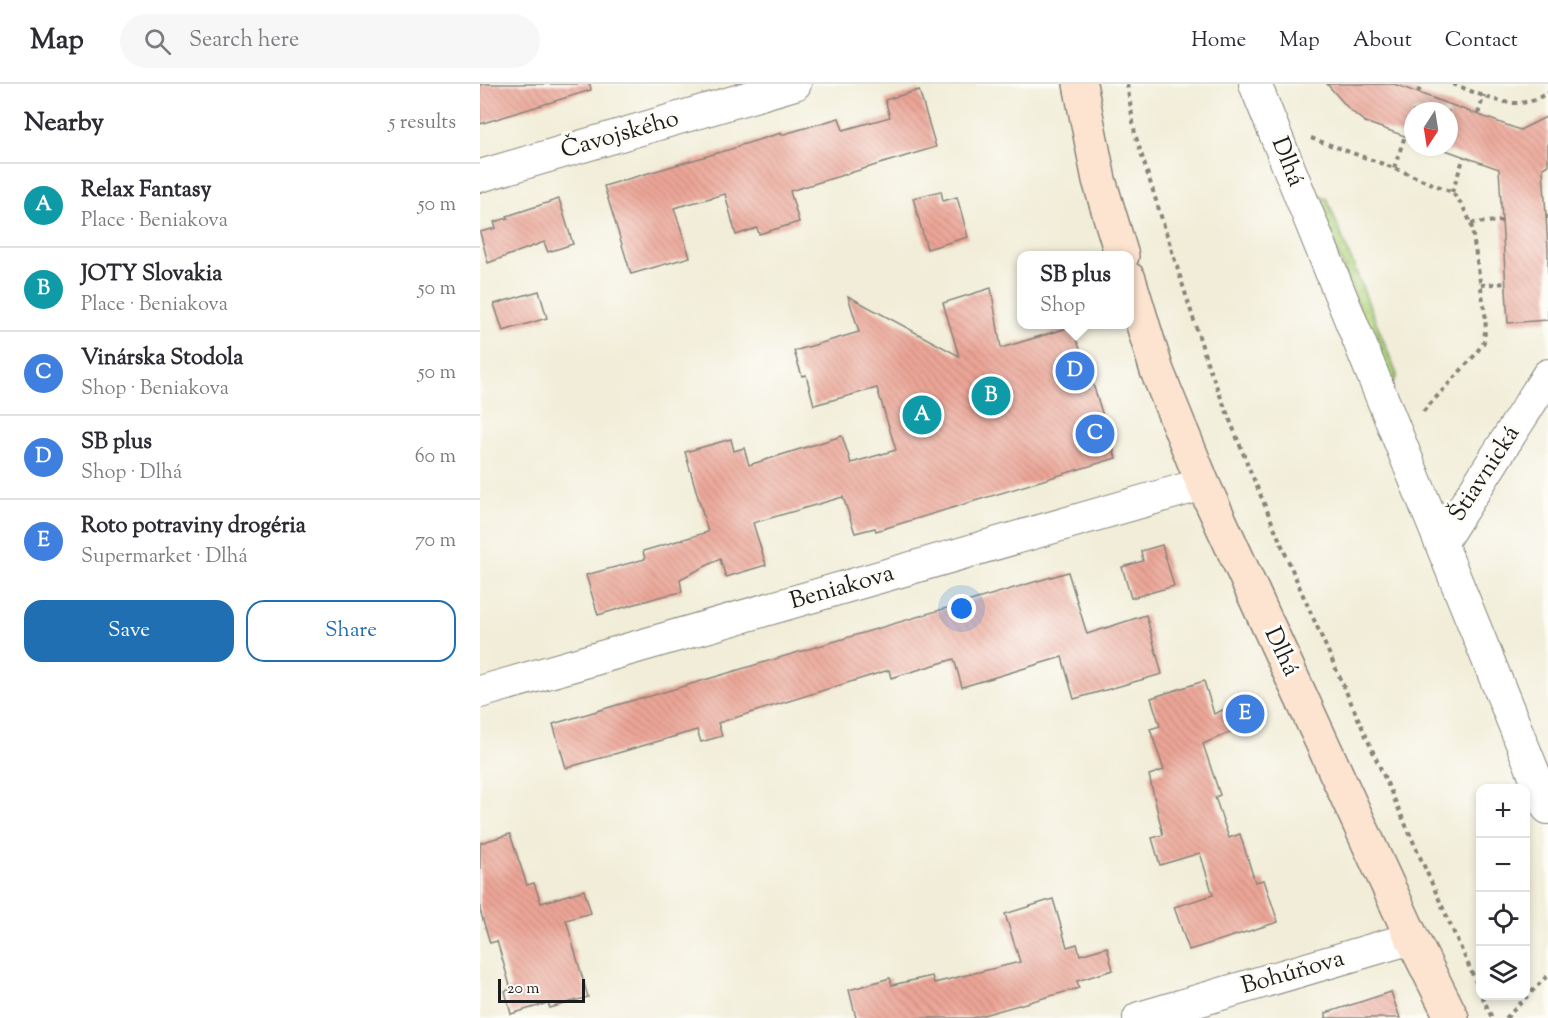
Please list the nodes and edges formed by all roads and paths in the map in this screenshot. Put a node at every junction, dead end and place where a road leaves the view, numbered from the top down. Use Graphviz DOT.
graph roads {
  1 [pos="795,84"];
  2 [pos="1080,84"];
  3 [pos="1127,84"];
  4 [pos="1255,84"];
  5 [pos="1421,84"];
  6 [pos="1453,84"];
  7 [pos="1418,93"];
  8 [pos="1548,93"];
  9 [pos="1484,95"];
  10 [pos="1478,114"];
  11 [pos="1305,136"];
  12 [pos="1404,139"];
  13 [pos="1464,157"];
  14 [pos="1394,168"];
  15 [pos="480,176"];
  16 [pos="1452,192"];
  17 [pos="1502,221"];
  18 [pos="1471,223"];
  19 [pos="1121,251"];
  20 [pos="1506,283"];
  21 [pos="1481,285"];
  22 [pos="1134,295"];
  23 [pos="1548,375"];
  24 [pos="1420,415"];
  25 [pos="1203,484"];
  26 [pos="1441,543"];
  27 [pos="480,692"];
  28 [pos="1548,808"];
  29 [pos="1412,938"];
  30 [pos="1548,975"];
  31 [pos="1476,982"];
  32 [pos="1484,1000"];
  33 [pos="1139,1018"];
  34 [pos="1452,1018"];
  35 [pos="1492,1018"];
  36 [pos="1506,1018"];
  1 -- 15 [label="street, Čavojského"];
  2 -- 19 [label="street"];
  3 -- 31 [label="path"];
  4 -- 26 [label="street, Dlhá"];
  5 -- 7 [label="path"];
  6 -- 9 [label="path"];
  8 -- 9 [label="path"];
  9 -- 10 [label="path"];
  11 -- 14 [label="path"];
  12 -- 14 [label="path"];
  13 -- 16 [label="path"];
  14 -- 16 [label="path"];
  16 -- 18 [label="path"];
  17 -- 18 [label="path"];
  18 -- 21 [label="path"];
  20 -- 21 [label="path"];
  21 -- 24 [label="path"];
  22 -- 25 [label="street, Dlhá"];
  23 -- 26 [label="street, Štiavnická"];
  25 -- 27 [label="street, Beniakova"];
  25 -- 29 [label="street, Dlhá"];
  26 -- 28 [label="street, Dlhá"];
  29 -- 33 [label="street, Bohúňova"];
  29 -- 34 [label="street, Dlhá"];
  30 -- 36 [label="path"];
  32 -- 35 [label="path"];
}
